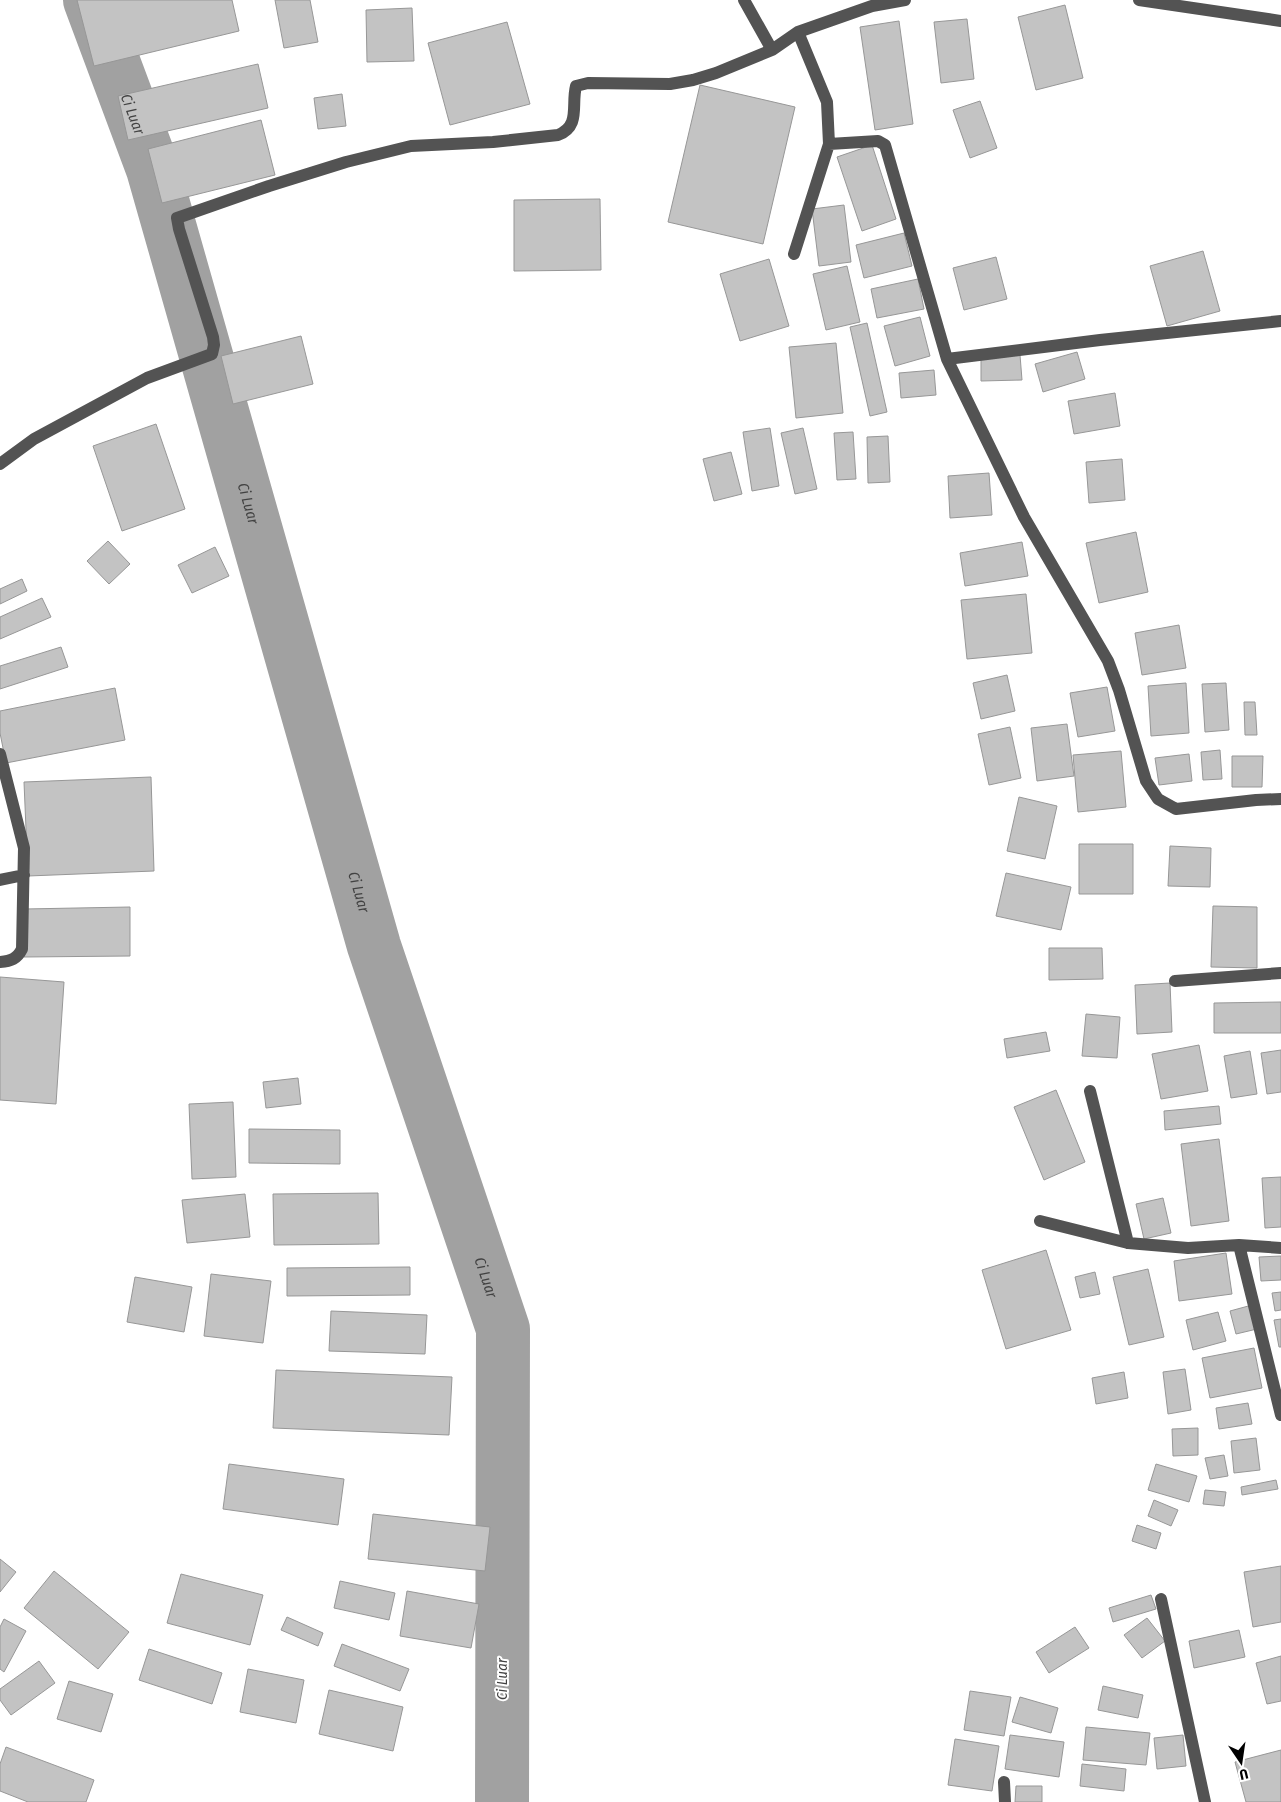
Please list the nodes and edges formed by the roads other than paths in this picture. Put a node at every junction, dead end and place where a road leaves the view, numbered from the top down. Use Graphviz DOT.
graph roads {
  1 [pos="744,0"];
  2 [pos="905,0"];
  3 [pos="1139,0"];
  4 [pos="1281,21"];
  5 [pos="798,32"];
  6 [pos="772,50"];
  7 [pos="829,144"];
  8 [pos="794,254"];
  9 [pos="1281,321"];
  10 [pos="947,359"];
  11 [pos="5,460"];
  12 [pos="0,754"];
  13 [pos="1281,799"];
  14 [pos="24,875"];
  15 [pos="0,880"];
  16 [pos="0,962"];
  17 [pos="1281,973"];
  18 [pos="1175,981"];
  19 [pos="1090,1091"];
  20 [pos="1040,1220"];
  21 [pos="1128,1243"];
  22 [pos="1239,1245"];
  23 [pos="1281,1248"];
  24 [pos="1281,1415"];
  25 [pos="1160,1599"];
  26 [pos="1004,1782"];
  27 [pos="1005,1802"];
  28 [pos="1206,1802"];
  1 -- 6 [label="street"];
  2 -- 5 [label="street"];
  3 -- 4 [label="street"];
  5 -- 6 [label="street"];
  5 -- 7 [label="street"];
  6 -- 11 [label="street"];
  7 -- 8 [label="street"];
  7 -- 10 [label="street"];
  9 -- 10 [label="street"];
  10 -- 13 [label="street"];
  12 -- 14 [label="street"];
  14 -- 15 [label="street"];
  14 -- 16 [label="street"];
  17 -- 18 [label="street"];
  19 -- 21 [label="street"];
  20 -- 21 [label="street"];
  21 -- 22 [label="street"];
  22 -- 23 [label="street"];
  22 -- 24 [label="street"];
  25 -- 28 [label="street"];
  26 -- 27 [label="street"];
}
